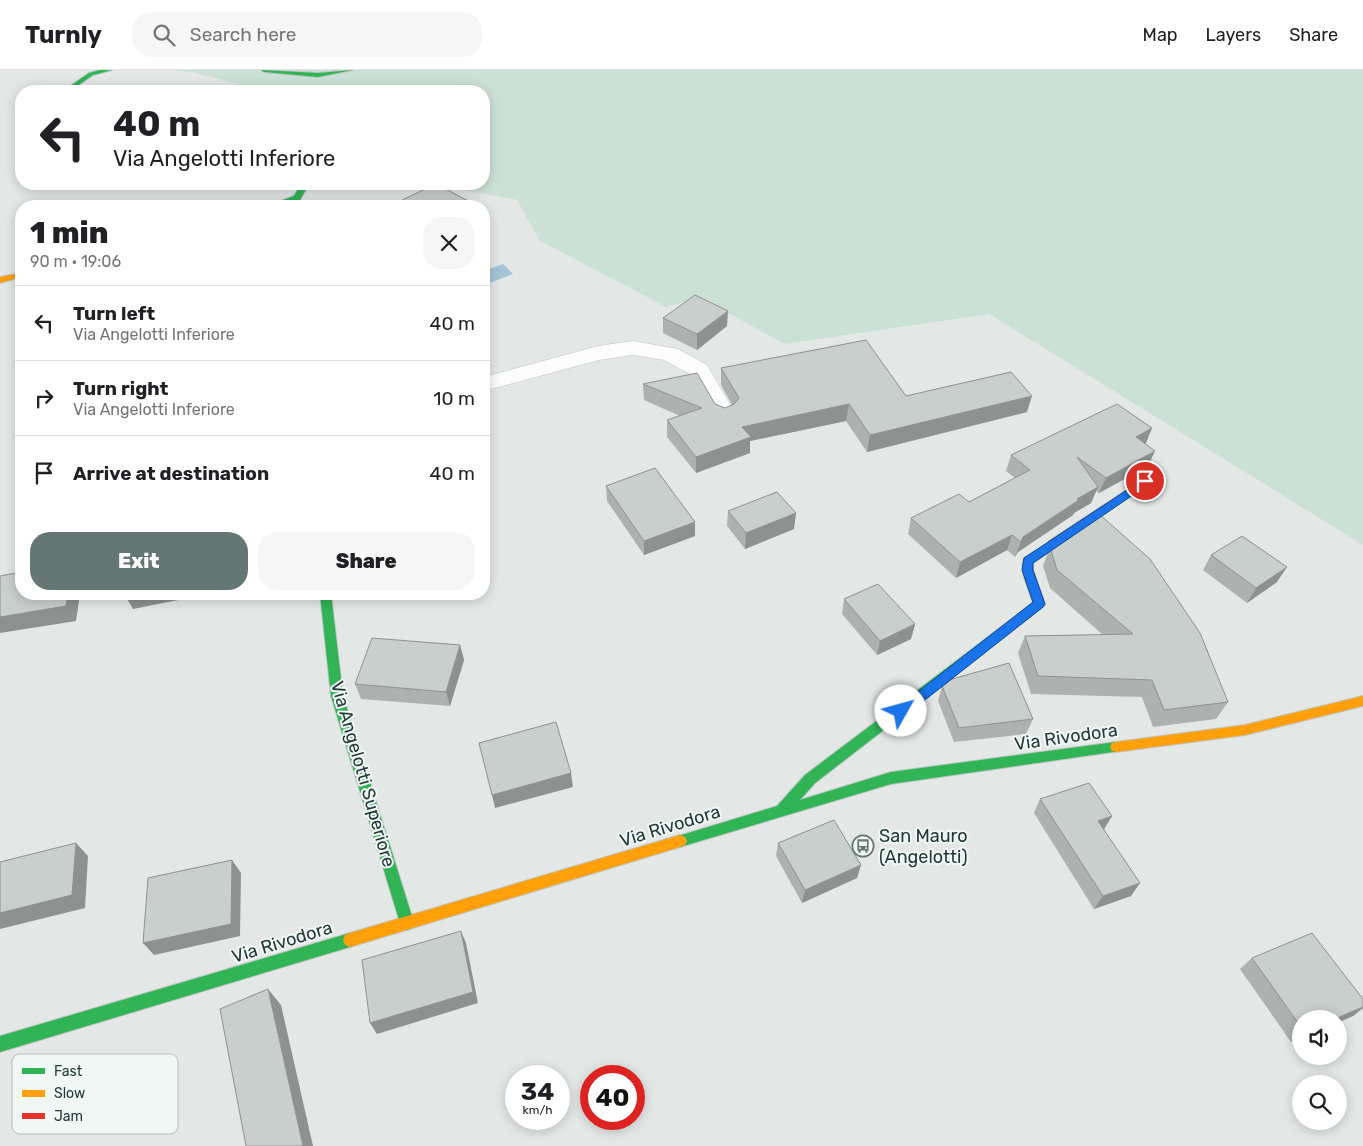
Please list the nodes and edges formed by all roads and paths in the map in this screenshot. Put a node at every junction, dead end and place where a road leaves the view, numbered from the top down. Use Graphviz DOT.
graph roads {
  1 [pos="109,70"];
  2 [pos="264,70"];
  3 [pos="350,70"];
  4 [pos="75,85"];
  5 [pos="302,190"];
  6 [pos="290,200"];
  7 [pos="15,276"];
  8 [pos="0,280"];
  9 [pos="490,382"];
  10 [pos="724,415"];
  11 [pos="1145,481"];
  12 [pos="326,600"];
  13 [pos="1363,701"];
  14 [pos="781,811"];
  15 [pos="406,923"];
  16 [pos="0,1044"];
  1 -- 4 [label="street"];
  2 -- 3 [label="street"];
  5 -- 6 [label="street"];
  7 -- 8 [label="street"];
  9 -- 10 [label="street"];
  11 -- 14 [label="street"];
  12 -- 15 [label="street, Via Angelotti Superiore"];
  13 -- 14 [label="street, Via Rivodora"];
  14 -- 15 [label="street, Via Rivodora"];
  15 -- 16 [label="street, Via Rivodora"];
}
